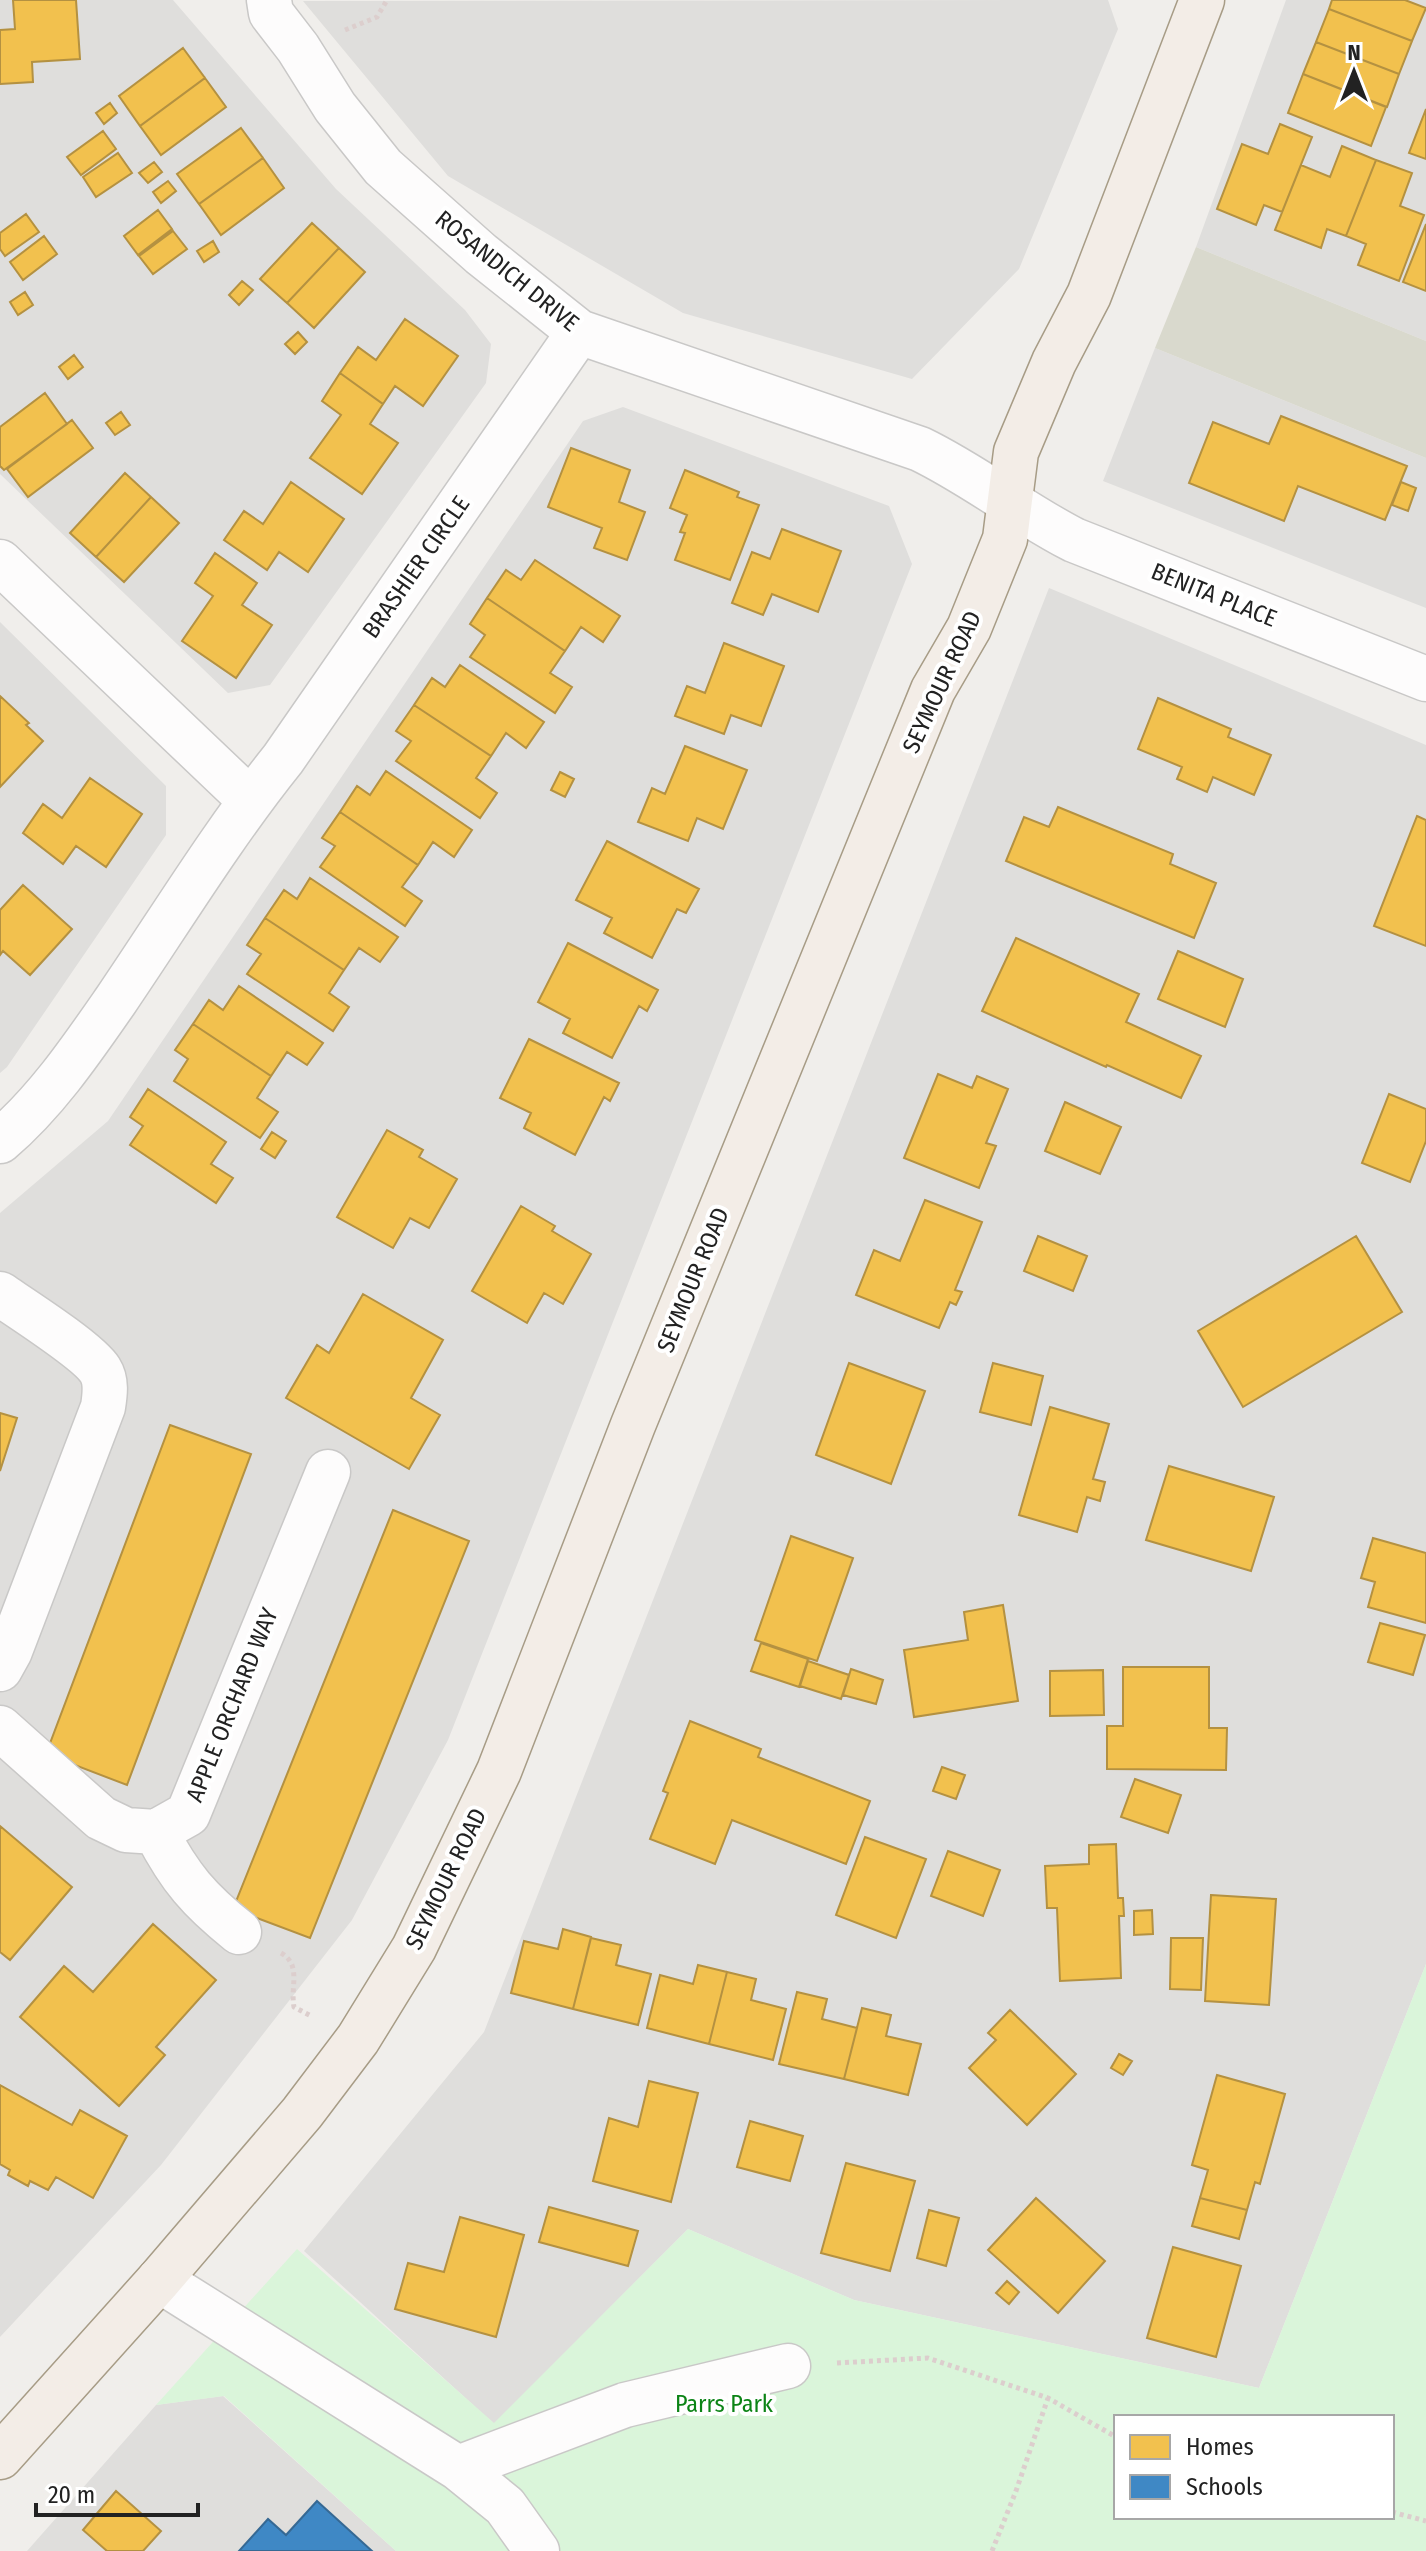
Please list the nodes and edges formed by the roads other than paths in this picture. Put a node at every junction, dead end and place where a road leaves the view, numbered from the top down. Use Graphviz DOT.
graph roads {
  1 [pos="269,0"];
  2 [pos="1202,0"];
  3 [pos="579,332"];
  4 [pos="1008,501"];
  5 [pos="0,562"];
  6 [pos="1426,679"];
  7 [pos="250,800"];
  8 [pos="0,1141"];
  9 [pos="0,1294"];
  10 [pos="328,1472"];
  11 [pos="0,1669"];
  12 [pos="0,1728"];
  13 [pos="156,1832"];
  14 [pos="239,1932"];
  15 [pos="159,2280"];
  16 [pos="788,2366"];
  17 [pos="0,2457"];
  18 [pos="458,2468"];
  19 [pos="537,2551"];
  1 -- 3 [label="street, ROSANDICH DRIVE"];
  2 -- 4 [label="main road, SEYMOUR ROAD"];
  3 -- 4 [label="street, ROSANDICH DRIVE"];
  3 -- 7 [label="street, BRASHIER CIRCLE"];
  4 -- 6 [label="street, BENITA PLACE"];
  4 -- 15 [label="main road, SEYMOUR ROAD"];
  5 -- 7 [label="street"];
  7 -- 8 [label="street, BRASHIER CIRCLE"];
  9 -- 11 [label="street"];
  10 -- 13 [label="street, APPLE ORCHARD WAY"];
  12 -- 13 [label="street"];
  13 -- 14 [label="street"];
  15 -- 17 [label="main road, SEYMOUR ROAD"];
  15 -- 18 [label="street"];
  16 -- 18 [label="street"];
  18 -- 19 [label="street"];
}
